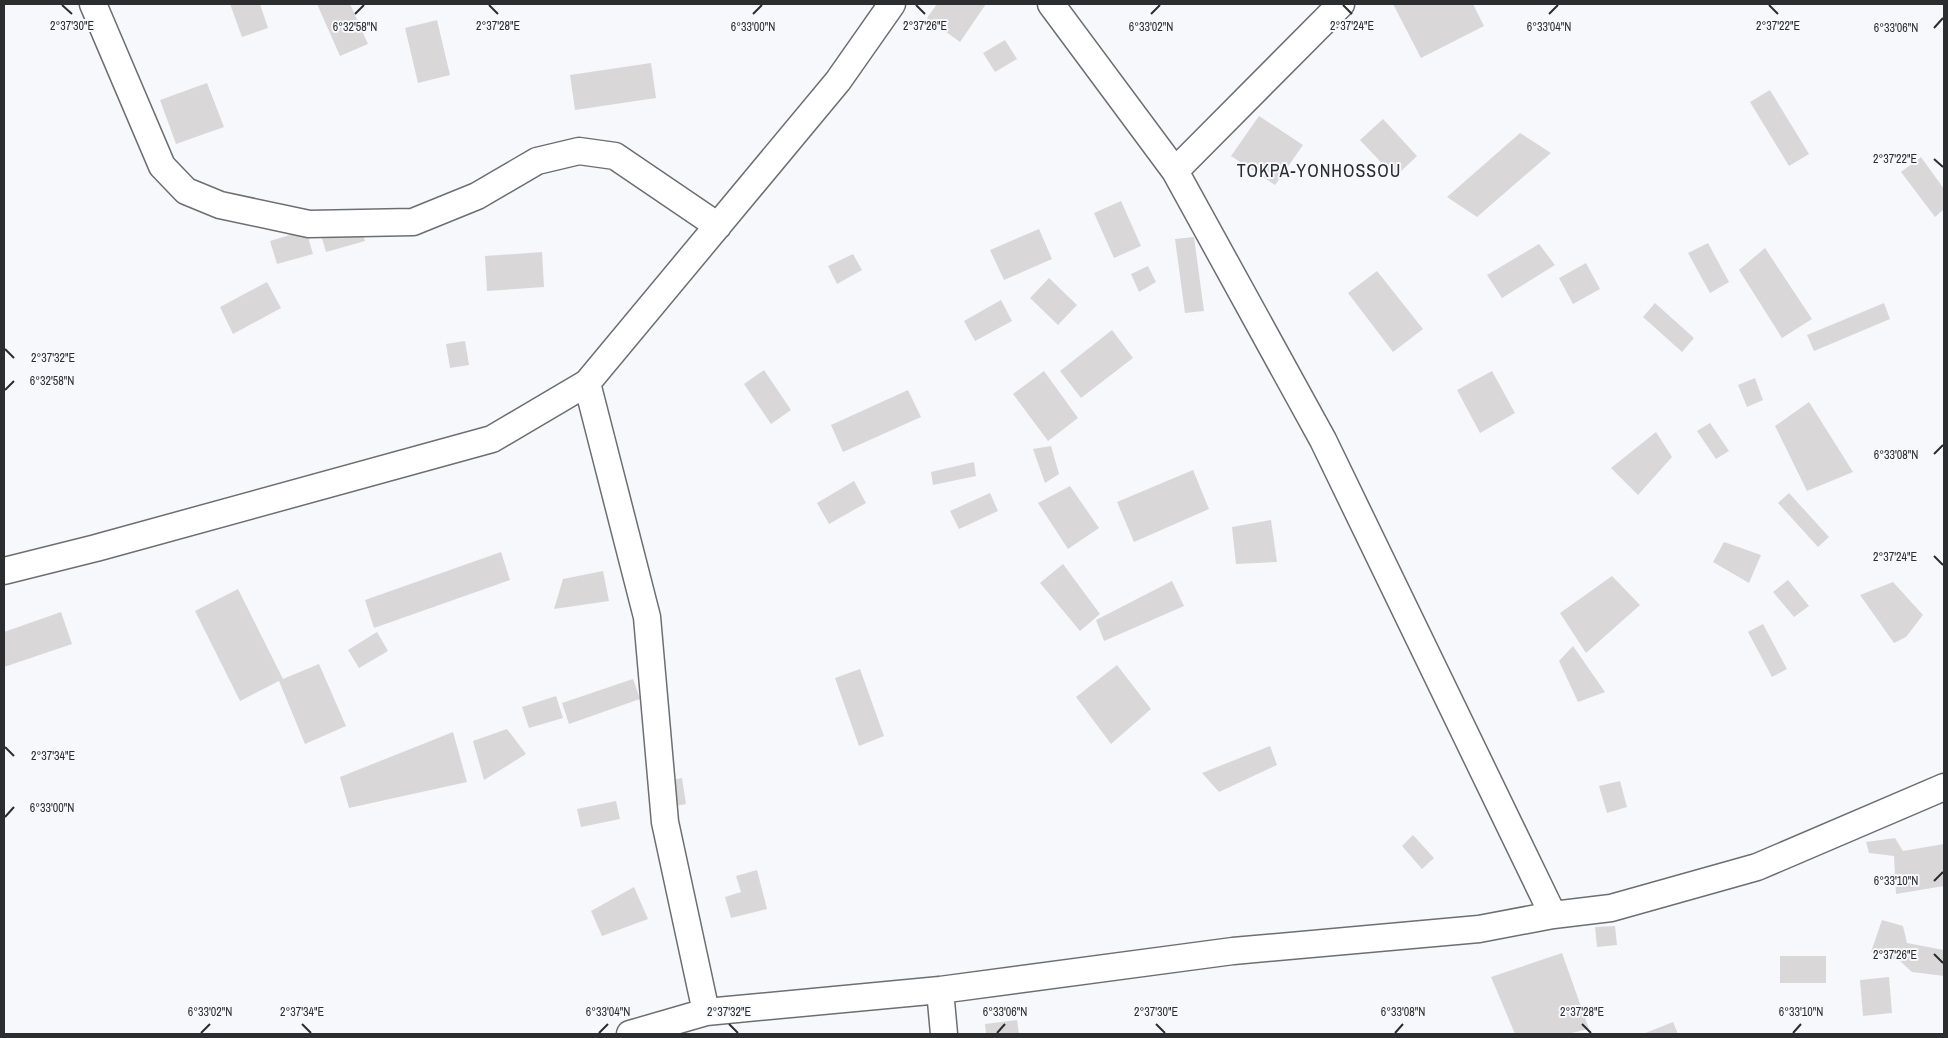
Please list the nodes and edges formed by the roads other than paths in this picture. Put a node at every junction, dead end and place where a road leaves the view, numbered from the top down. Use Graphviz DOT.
graph roads {
  1 [pos="93,4"];
  2 [pos="892,4"];
  3 [pos="1051,4"];
  4 [pos="1341,4"];
  5 [pos="1175,171"];
  6 [pos="718,226"];
  7 [pos="587,383"];
  8 [pos="4,571"];
  9 [pos="1944,787"];
  10 [pos="1553,915"];
  11 [pos="940,990"];
  12 [pos="706,1012"];
  13 [pos="630,1034"];
  14 [pos="944,1034"];
  1 -- 6 [label="street"];
  2 -- 6 [label="street"];
  3 -- 5 [label="street"];
  4 -- 5 [label="street"];
  5 -- 10 [label="street"];
  6 -- 7 [label="street"];
  7 -- 8 [label="street"];
  7 -- 12 [label="street"];
  9 -- 10 [label="street"];
  10 -- 11 [label="street"];
  11 -- 12 [label="street"];
  11 -- 14 [label="street"];
  12 -- 13 [label="street"];
}
